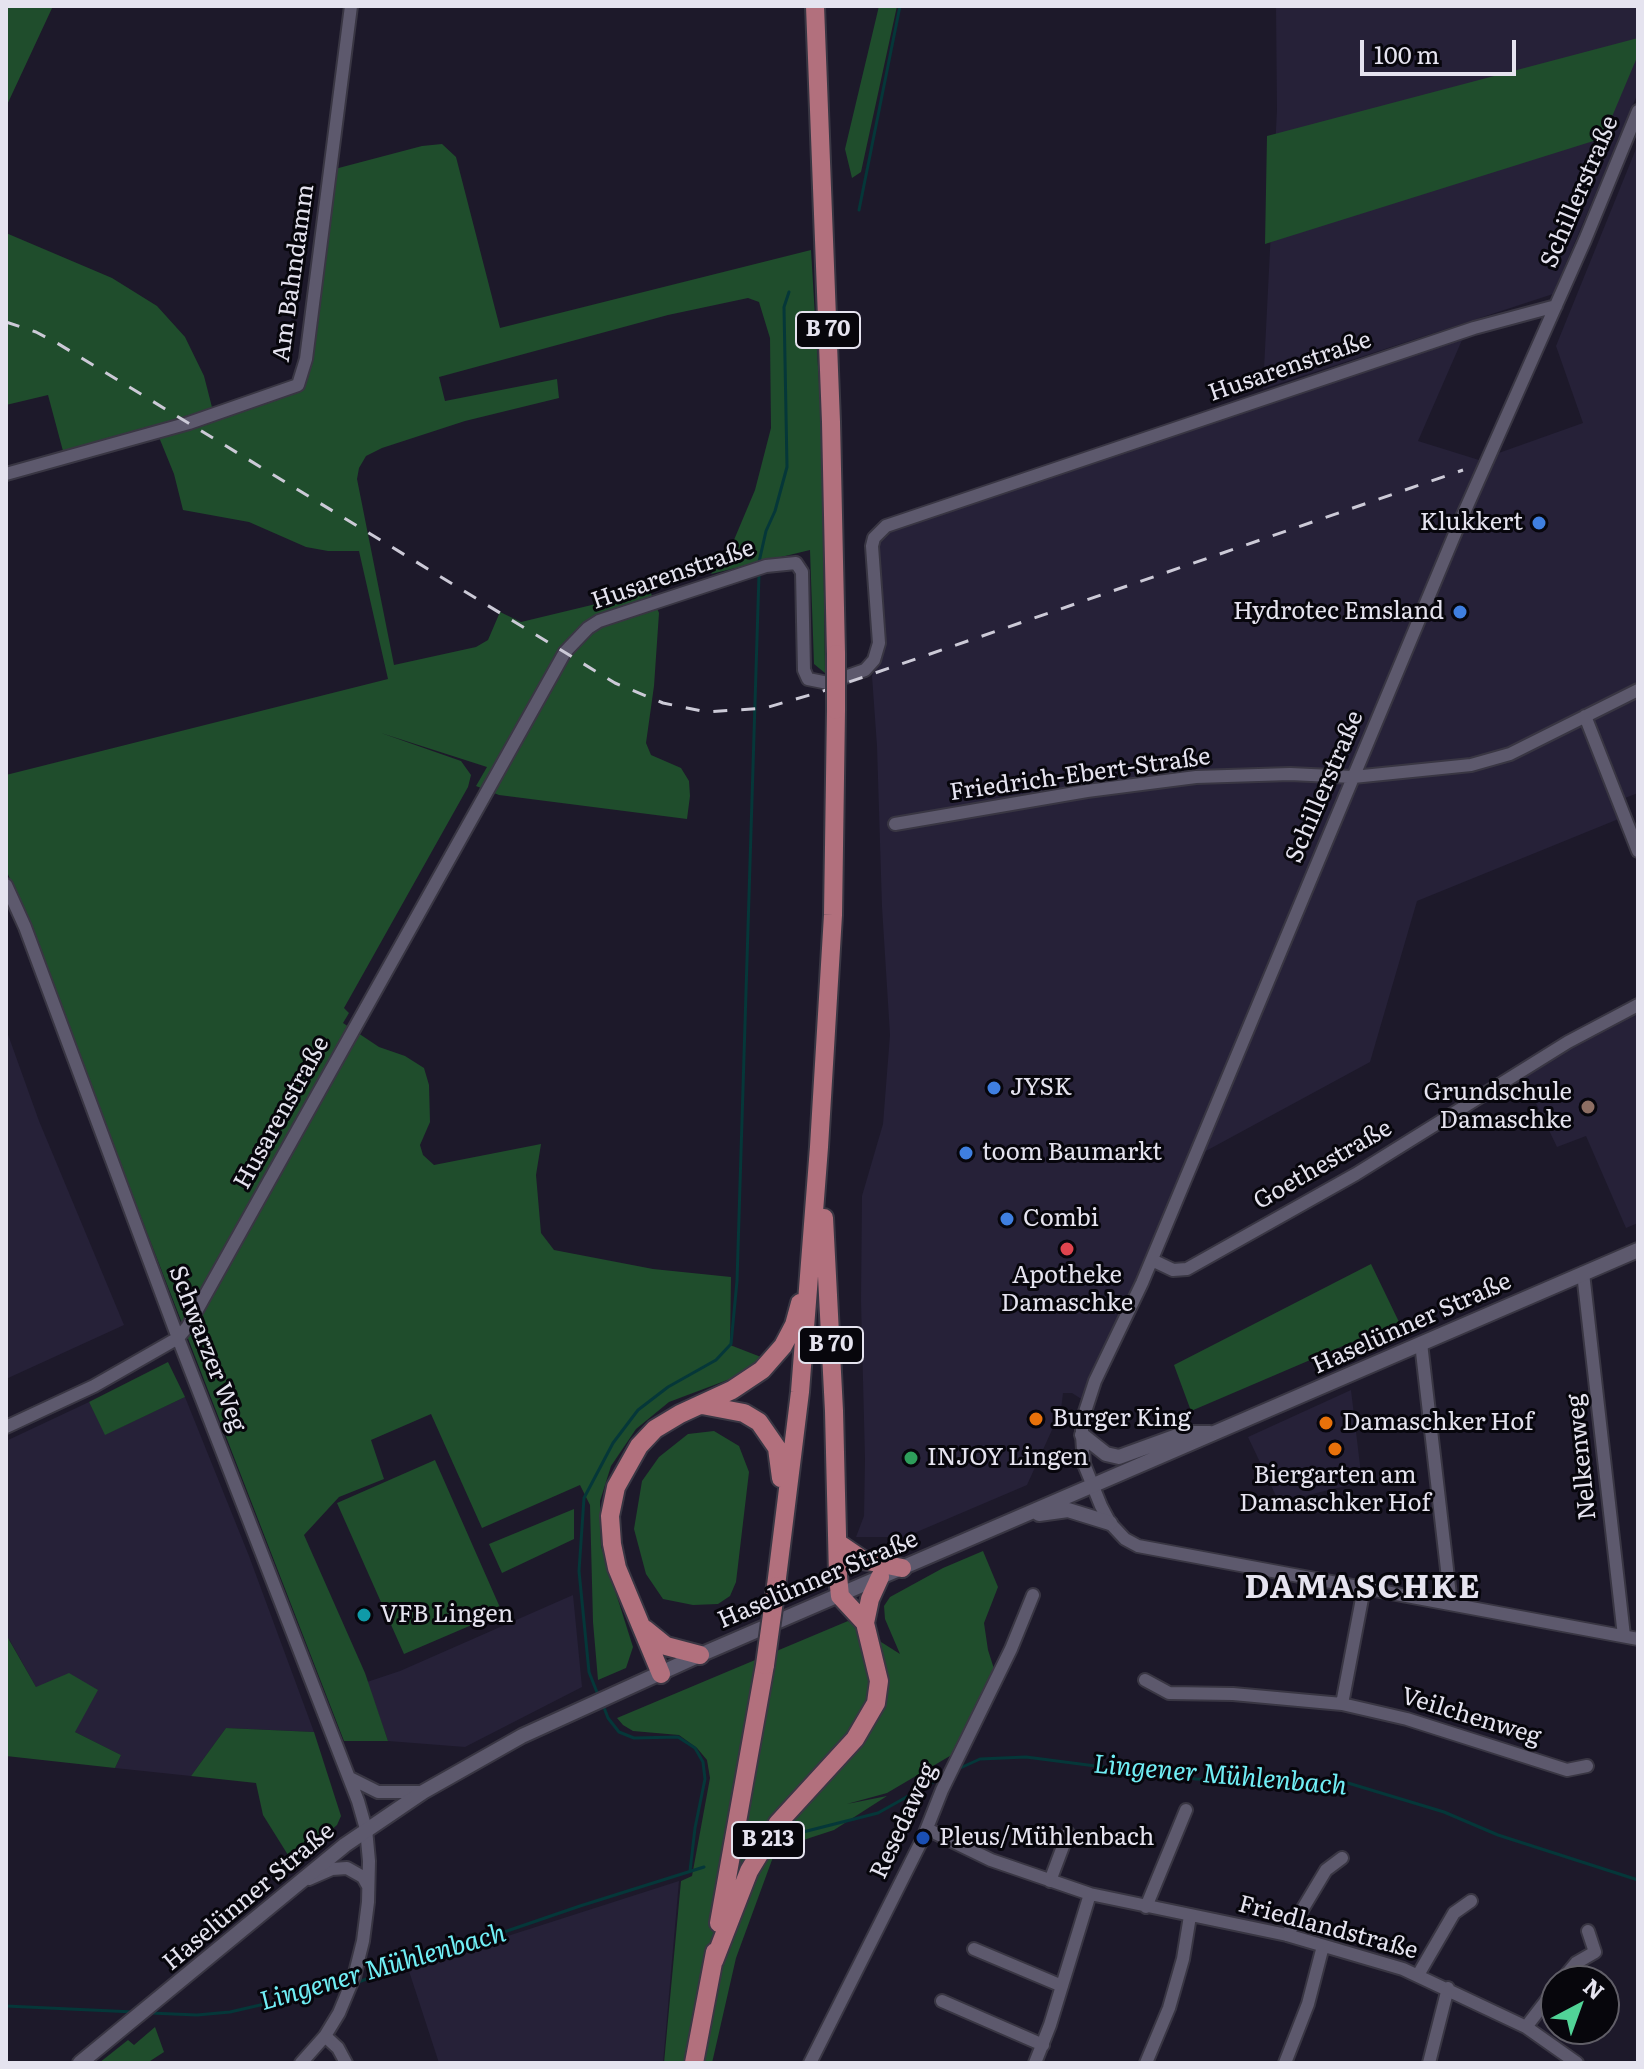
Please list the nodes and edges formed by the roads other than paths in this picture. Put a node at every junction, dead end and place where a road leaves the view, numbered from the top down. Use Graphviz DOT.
graph roads {
  1 [pos="351,6"];
  2 [pos="815,6"];
  3 [pos="1638,111"];
  4 [pos="1556,306"];
  5 [pos="6,474"];
  6 [pos="1638,690"];
  7 [pos="1585,716"];
  8 [pos="1353,777"];
  9 [pos="895,824"];
  10 [pos="1638,851"];
  11 [pos="6,885"];
  12 [pos="1638,1005"];
  13 [pos="819,1147"];
  14 [pos="1638,1250"];
  15 [pos="1152,1260"];
  16 [pos="1583,1273"];
  17 [pos="810,1274"];
  18 [pos="178,1338"];
  19 [pos="1421,1343"];
  20 [pos="702,1405"];
  21 [pos="6,1427"];
  22 [pos="1214,1434"];
  23 [pos="1082,1435"];
  24 [pos="1091,1486"];
  25 [pos="1023,1516"];
  26 [pos="1110,1523"];
  27 [pos="782,1537"];
  28 [pos="838,1543"];
  29 [pos="902,1568"];
  30 [pos="880,1577"];
  31 [pos="1364,1588"];
  32 [pos="1033,1595"];
  33 [pos="840,1596"];
  34 [pos="1451,1604"];
  35 [pos="865,1623"];
  36 [pos="641,1624"];
  37 [pos="1624,1636"];
  38 [pos="1638,1639"];
  39 [pos="700,1655"];
  40 [pos="661,1674"];
  41 [pos="1145,1680"];
  42 [pos="1342,1704"];
  43 [pos="1587,1766"];
  44 [pos="349,1777"];
  45 [pos="423,1792"];
  46 [pos="1186,1810"];
  47 [pos="366,1829"];
  48 [pos="927,1829"];
  49 [pos="1068,1833"];
  50 [pos="1342,1858"];
  51 [pos="1050,1881"];
  52 [pos="298,1884"];
  53 [pos="368,1886"];
  54 [pos="1090,1894"];
  55 [pos="1471,1901"];
  56 [pos="1146,1907"];
  57 [pos="1190,1916"];
  58 [pos="1588,1931"];
  59 [pos="1287,1935"];
  60 [pos="1323,1946"];
  61 [pos="974,1949"];
  62 [pos="714,1961"];
  63 [pos="1574,1965"];
  64 [pos="1418,1975"];
  65 [pos="1062,1986"];
  66 [pos="1448,1988"];
  67 [pos="942,2001"];
  68 [pos="1540,2009"];
  69 [pos="1526,2027"];
  70 [pos="325,2036"];
  71 [pos="1043,2045"];
  72 [pos="1564,2058"];
  73 [pos="80,2063"];
  74 [pos="301,2063"];
  75 [pos="346,2063"];
  76 [pos="694,2063"];
  77 [pos="810,2063"];
  78 [pos="1035,2063"];
  79 [pos="1146,2063"];
  80 [pos="1285,2063"];
  81 [pos="1429,2063"];
  82 [pos="1577,2063"];
  1 -- 5 [label="street, Am Bahndamm"];
  2 -- 13 [label="main road, B 70, bridge"];
  3 -- 4 [label="street, Schillerstraße"];
  4 -- 8 [label="street, Schillerstraße"];
  4 -- 18 [label="street, Husarenstraße"];
  6 -- 7 [label="street, Friedrich-Ebert-Straße"];
  7 -- 8 [label="street, Friedrich-Ebert-Straße"];
  7 -- 10 [label="street"];
  8 -- 9 [label="street, Friedrich-Ebert-Straße"];
  8 -- 15 [label="street, Schillerstraße"];
  11 -- 18 [label="street, Schwarzer Weg"];
  12 -- 15 [label="street, Goethestraße"];
  13 -- 17 [label="main road, B 70"];
  13 -- 28 [label="main road, B 70"];
  14 -- 16 [label="street, Haselünner Straße"];
  15 -- 23 [label="street, Schillerstraße"];
  16 -- 19 [label="street, Haselünner Straße"];
  16 -- 37 [label="street, Nelkenweg"];
  17 -- 20 [label="main road"];
  17 -- 27 [label="main road, B 70"];
  18 -- 21 [label="street"];
  18 -- 44 [label="street, Schwarzer Weg"];
  19 -- 22 [label="street, Haselünner Straße"];
  19 -- 34 [label="street"];
  20 -- 27 [label="main road"];
  20 -- 36 [label="main road"];
  22 -- 23 [label="street"];
  22 -- 24 [label="street, Haselünner Straße"];
  23 -- 24 [label="street, Schillerstraße"];
  24 -- 25 [label="street, Haselünner Straße"];
  24 -- 26 [label="street, Schillerstraße"];
  25 -- 26 [label="street"];
  25 -- 29 [label="street, Haselünner Straße"];
  26 -- 31 [label="street"];
  27 -- 62 [label="main road, B 70, bridge"];
  28 -- 29 [label="main road"];
  28 -- 33 [label="main road, B 70"];
  29 -- 30 [label="street, Haselünner Straße"];
  30 -- 33 [label="street, Haselünner Straße"];
  30 -- 35 [label="main road"];
  31 -- 34 [label="street"];
  31 -- 42 [label="street"];
  32 -- 48 [label="street, Resedaweg"];
  33 -- 35 [label="main road"];
  33 -- 39 [label="street, Haselünner Straße"];
  34 -- 37 [label="street"];
  35 -- 62 [label="main road, B 213"];
  36 -- 39 [label="main road"];
  36 -- 40 [label="main road"];
  37 -- 38 [label="street"];
  39 -- 40 [label="street, Haselünner Straße"];
  40 -- 45 [label="street, Haselünner Straße"];
  41 -- 42 [label="street, Veilchenweg"];
  42 -- 43 [label="street, Veilchenweg"];
  44 -- 45 [label="street"];
  44 -- 47 [label="street, Schwarzer Weg"];
  45 -- 47 [label="street, Haselünner Straße"];
  46 -- 56 [label="street"];
  47 -- 52 [label="street, Haselünner Straße"];
  47 -- 53 [label="street, Schwarzer Weg"];
  48 -- 51 [label="street, Friedlandstraße"];
  48 -- 77 [label="street, Resedaweg"];
  49 -- 51 [label="street"];
  50 -- 59 [label="street"];
  51 -- 54 [label="street, Friedlandstraße"];
  52 -- 53 [label="street"];
  52 -- 73 [label="street, Haselünner Straße"];
  53 -- 70 [label="street, Schwarzer Weg"];
  54 -- 56 [label="street, Friedlandstraße"];
  54 -- 65 [label="street"];
  55 -- 64 [label="street"];
  56 -- 57 [label="street, Friedlandstraße"];
  57 -- 59 [label="street, Friedlandstraße"];
  57 -- 79 [label="street"];
  58 -- 63 [label="street"];
  59 -- 60 [label="street, Friedlandstraße"];
  60 -- 64 [label="street, Friedlandstraße"];
  60 -- 80 [label="street"];
  61 -- 65 [label="street"];
  62 -- 76 [label="main road, B 70"];
  64 -- 66 [label="street, Friedlandstraße"];
  65 -- 71 [label="street"];
  66 -- 69 [label="street, Friedlandstraße"];
  66 -- 81 [label="street"];
  67 -- 71 [label="street"];
  68 -- 69 [label="street"];
  69 -- 72 [label="street, Friedlandstraße"];
  70 -- 74 [label="street, Schwarzer Weg"];
  70 -- 75 [label="street"];
  71 -- 78 [label="street"];
  72 -- 82 [label="street, Friedlandstraße"];
}
